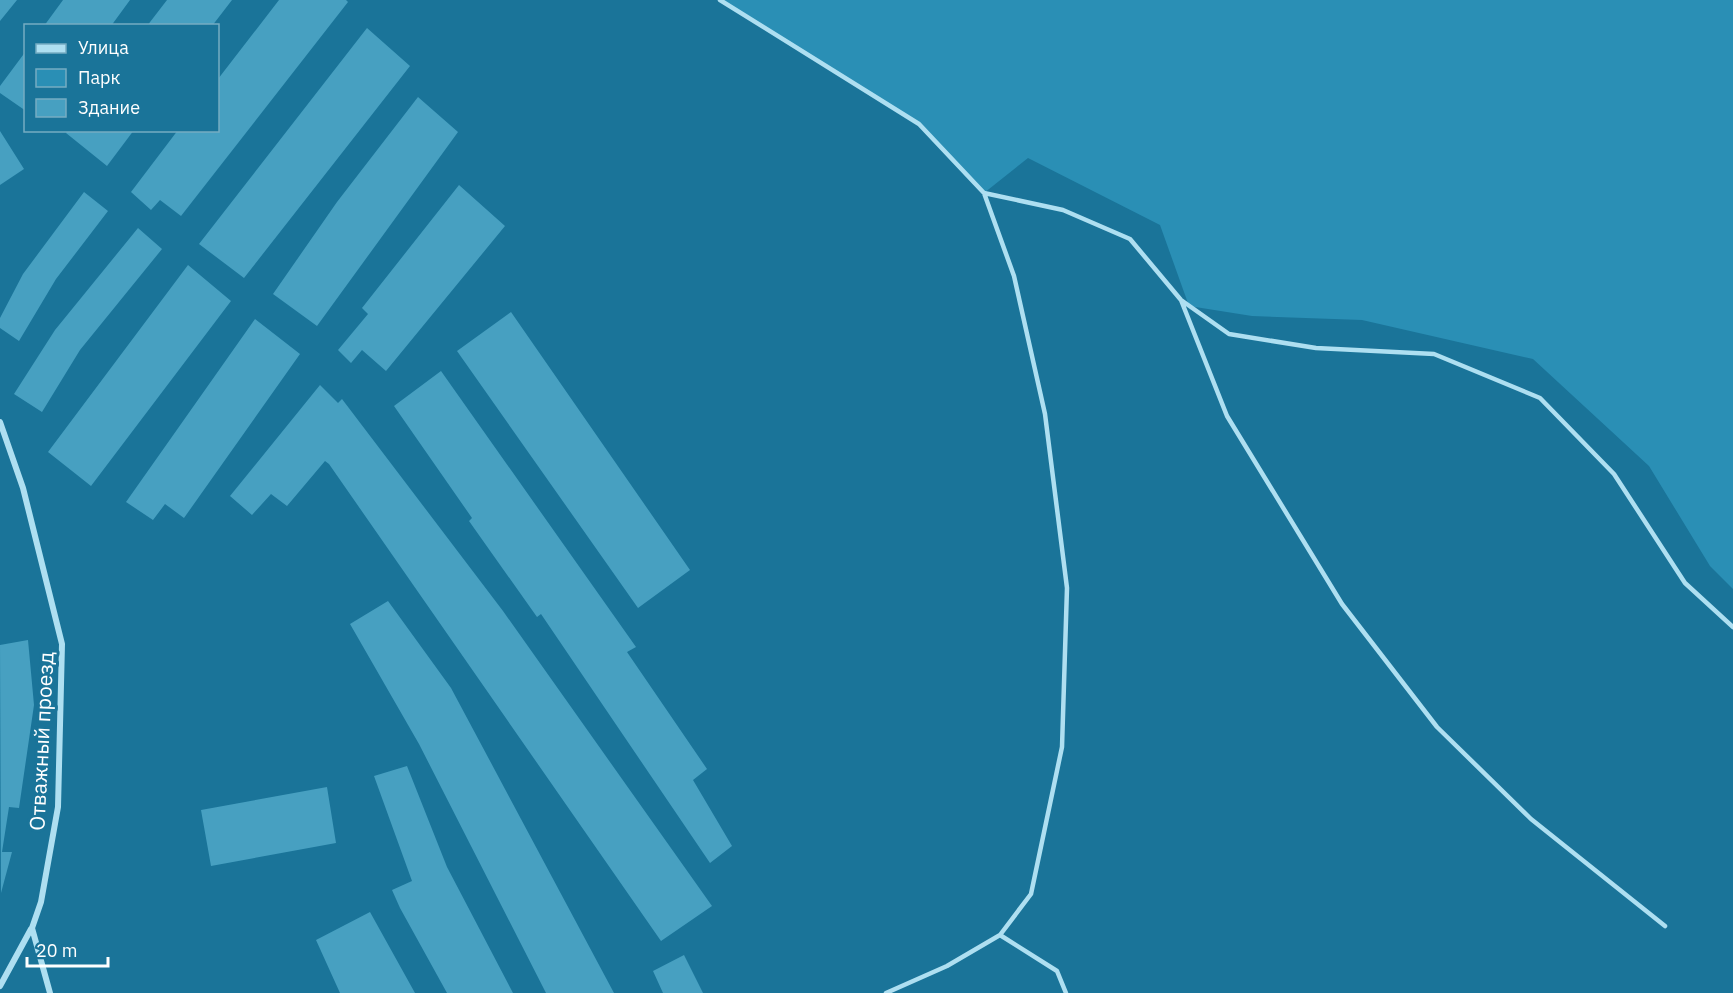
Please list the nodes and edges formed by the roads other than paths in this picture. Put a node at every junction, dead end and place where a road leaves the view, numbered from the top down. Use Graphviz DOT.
graph roads {
  1 [pos="720,0"];
  2 [pos="984,193"];
  3 [pos="1181,300"];
  4 [pos="0,422"];
  5 [pos="1733,627"];
  6 [pos="1665,926"];
  7 [pos="32,928"];
  8 [pos="1000,934"];
  9 [pos="0,986"];
  10 [pos="51,993"];
  11 [pos="886,993"];
  12 [pos="1066,993"];
  1 -- 2 [label="lane"];
  2 -- 3 [label="lane"];
  2 -- 8 [label="lane"];
  3 -- 5 [label="lane"];
  3 -- 6 [label="lane"];
  4 -- 7 [label="street, Отважный проезд"];
  7 -- 9 [label="street, Отважный проезд"];
  7 -- 10 [label="street"];
  8 -- 11 [label="lane"];
  8 -- 12 [label="lane"];
}
